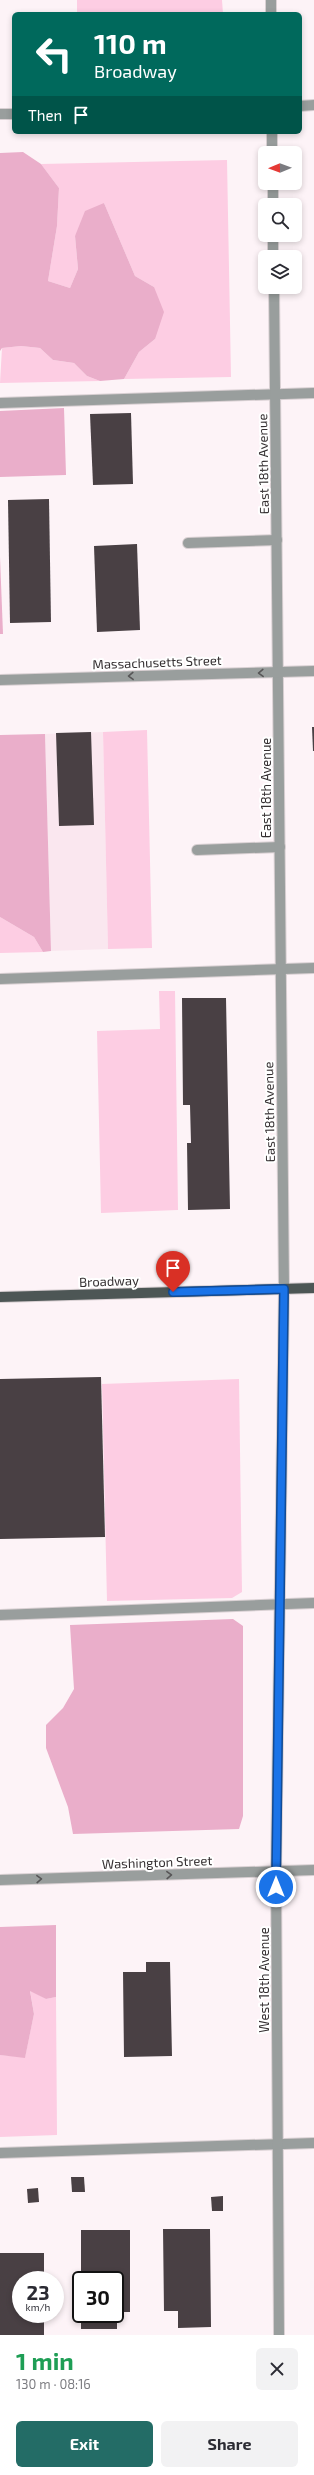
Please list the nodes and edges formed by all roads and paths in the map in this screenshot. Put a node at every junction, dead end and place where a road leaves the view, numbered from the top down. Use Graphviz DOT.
graph roads {
  1 [pos="271,0"];
  2 [pos="271,12"];
  3 [pos="314,105"];
  4 [pos="302,106"];
  5 [pos="0,114"];
  6 [pos="12,114"];
  7 [pos="272,134"];
  8 [pos="272,146"];
  9 [pos="274,294"];
  10 [pos="314,393"];
  11 [pos="275,394"];
  12 [pos="0,403"];
  13 [pos="277,540"];
  14 [pos="188,543"];
  15 [pos="314,671"];
  16 [pos="278,672"];
  17 [pos="0,680"];
  18 [pos="280,847"];
  19 [pos="197,850"];
  20 [pos="314,968"];
  21 [pos="281,970"];
  22 [pos="0,979"];
  23 [pos="314,1288"];
  24 [pos="284,1289"];
  25 [pos="0,1297"];
  26 [pos="314,1603"];
  27 [pos="280,1604"];
  28 [pos="0,1615"];
  29 [pos="314,1870"];
  30 [pos="276,1872"];
  31 [pos="0,1880"];
  32 [pos="314,2143"];
  33 [pos="278,2144"];
  34 [pos="0,2153"];
  35 [pos="279,2335"];
  1 -- 2 [label="street"];
  3 -- 4 [label="street"];
  5 -- 6 [label="street"];
  7 -- 8 [label="street"];
  9 -- 11 [label="street, East 18th Avenue"];
  10 -- 11 [label="street"];
  11 -- 12 [label="street"];
  11 -- 13 [label="street, East 18th Avenue"];
  13 -- 14 [label="street"];
  13 -- 16 [label="street, East 18th Avenue"];
  15 -- 16 [label="street, Massachusetts Street"];
  16 -- 17 [label="street, Massachusetts Street, one-way"];
  16 -- 18 [label="street, East 18th Avenue"];
  18 -- 19 [label="street"];
  18 -- 21 [label="street, East 18th Avenue"];
  20 -- 21 [label="street"];
  21 -- 22 [label="street"];
  21 -- 24 [label="street, East 18th Avenue"];
  23 -- 24 [label="main road, Broadway"];
  24 -- 25 [label="main road, Broadway"];
  24 -- 27 [label="street, West 18th Avenue"];
  26 -- 27 [label="street"];
  27 -- 28 [label="street"];
  27 -- 30 [label="street, West 18th Avenue"];
  29 -- 30 [label="street, Washington Street"];
  31 -- 30 [label="street, Washington Street, one-way"];
  30 -- 33 [label="street, West 18th Avenue"];
  32 -- 33 [label="street"];
  33 -- 34 [label="street"];
  33 -- 35 [label="street, West 18th Avenue"];
}
